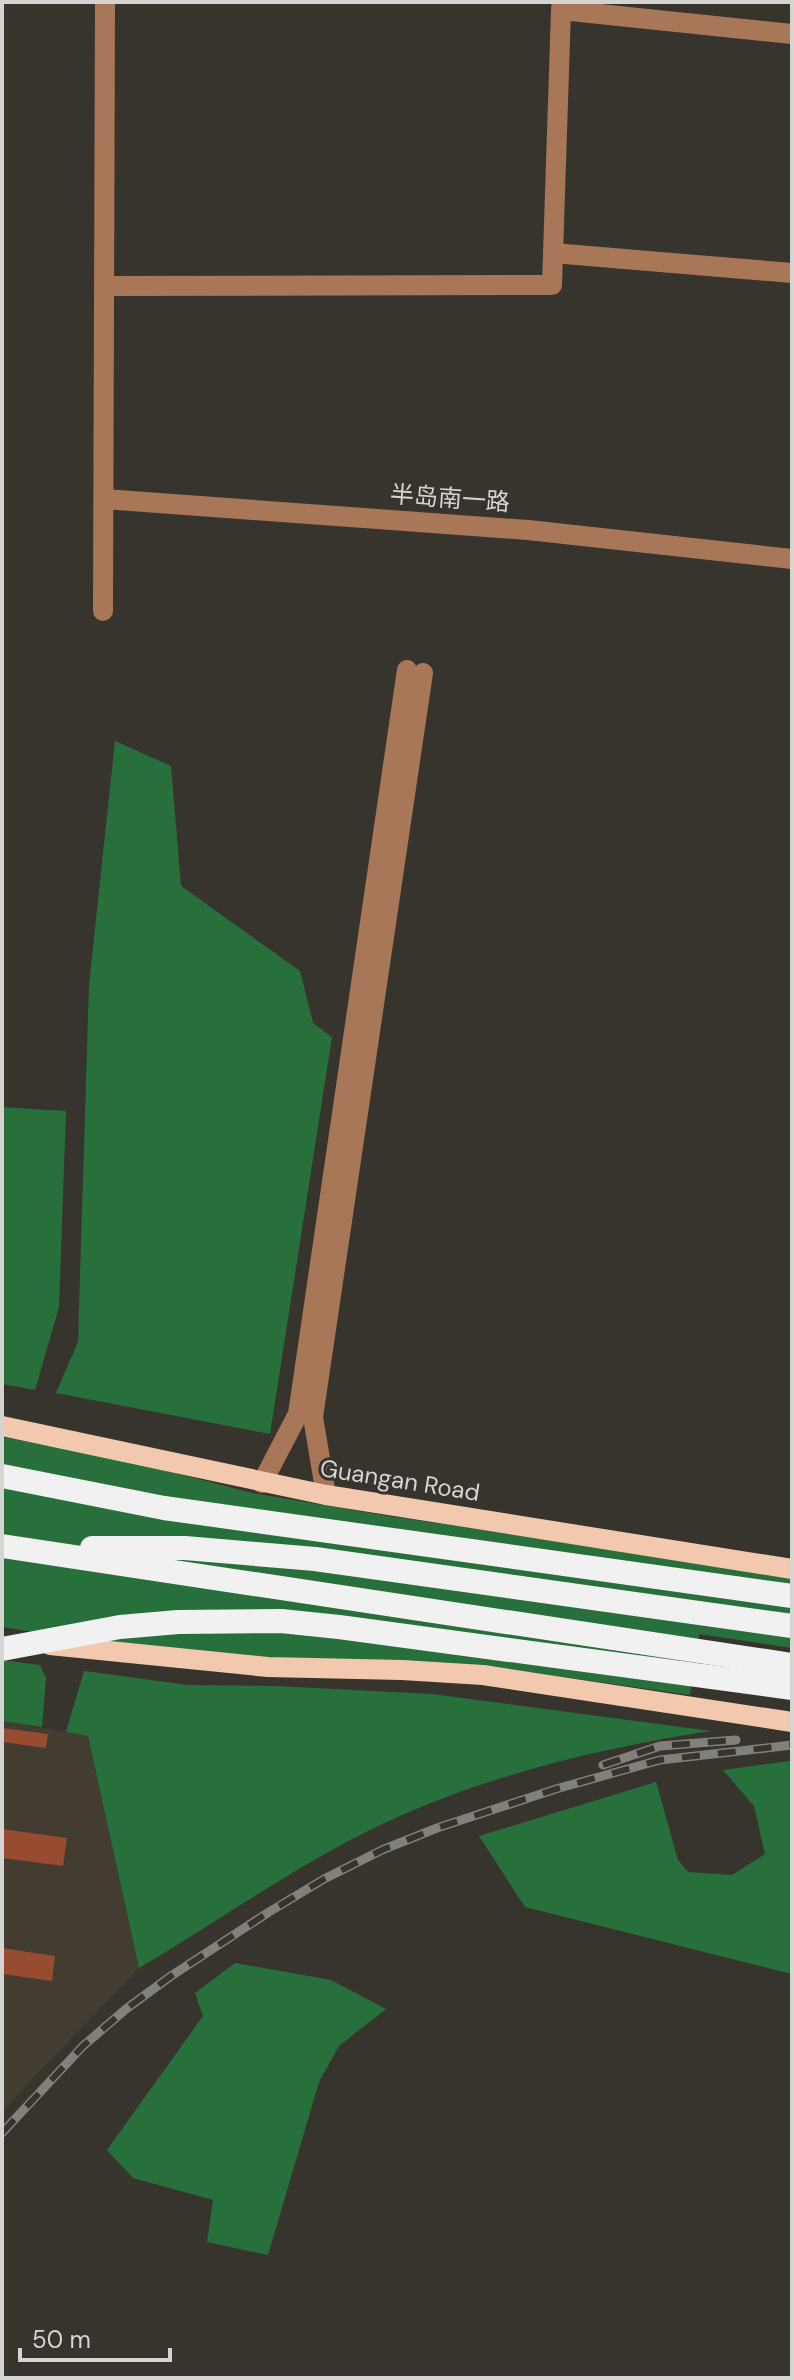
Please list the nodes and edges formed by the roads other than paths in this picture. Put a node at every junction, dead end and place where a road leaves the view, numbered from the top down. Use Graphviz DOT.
graph roads {
  1 [pos="105,2"];
  2 [pos="562,6"];
  3 [pos="792,34"];
  4 [pos="553,253"];
  5 [pos="792,273"];
  6 [pos="106,286"];
  7 [pos="104,499"];
  8 [pos="792,559"];
  9 [pos="103,611"];
  10 [pos="2,1426"];
  11 [pos="2,1476"];
  12 [pos="262,1483"];
  13 [pos="326,1495"];
  14 [pos="2,1546"];
  15 [pos="2,1556"];
  16 [pos="792,1569"];
  17 [pos="792,1596"];
  18 [pos="792,1626"];
  19 [pos="2,1639"];
  20 [pos="2,1649"];
  21 [pos="792,1665"];
  22 [pos="792,1688"];
  23 [pos="792,1710"];
  24 [pos="735,1713"];
  25 [pos="792,1722"];
  1 -- 6 [label="street"];
  2 -- 3 [label="street"];
  2 -- 4 [label="street"];
  4 -- 5 [label="street"];
  4 -- 6 [label="street"];
  6 -- 7 [label="street"];
  7 -- 8 [label="street, 半岛南一路"];
  7 -- 9 [label="street"];
  10 -- 12 [label="main road, Guangan Road"];
  11 -- 17 [label="highway"];
  12 -- 13 [label="main road, Guangan Road"];
  12 -- 13 [label="street"];
  13 -- 16 [label="main road, Guangan Road"];
  14 -- 21 [label="highway"];
  15 -- 18 [label="highway"];
  19 -- 24 [label="main road"];
  20 -- 22 [label="highway, bridge"];
  23 -- 24 [label="main road"];
  24 -- 25 [label="main road"];
}
